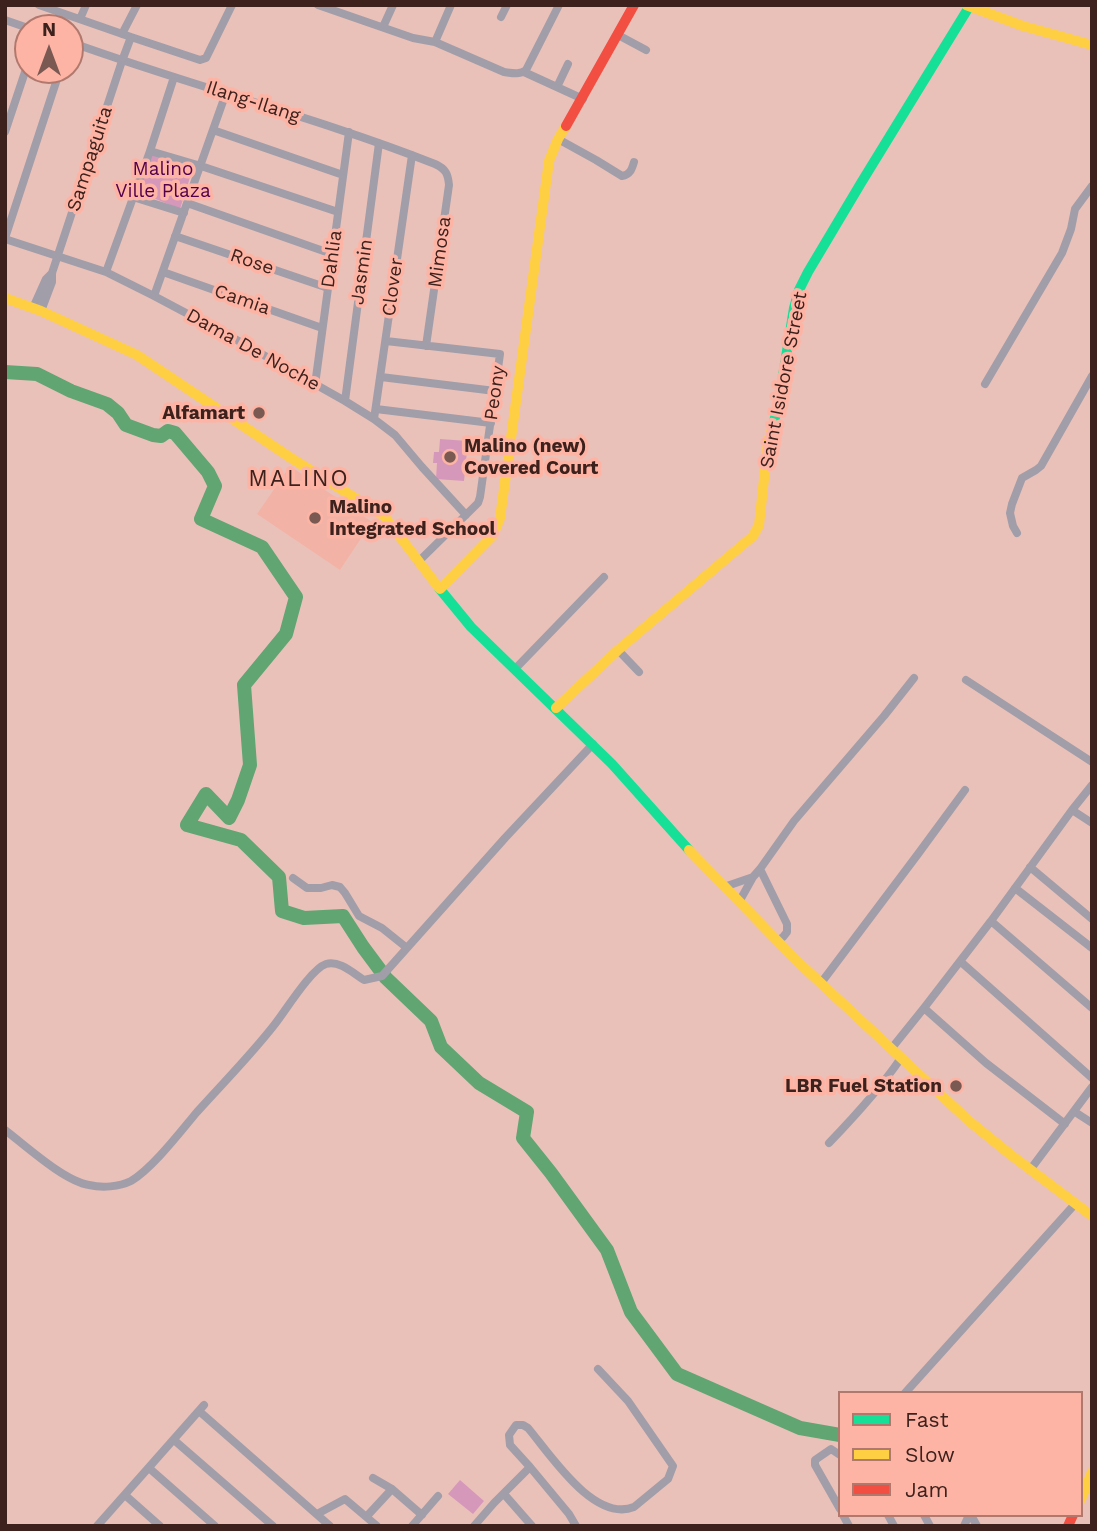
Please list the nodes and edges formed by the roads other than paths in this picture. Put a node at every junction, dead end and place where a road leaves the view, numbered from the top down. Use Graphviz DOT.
graph roads {
  1 [pos="39,5"];
  2 [pos="137,5"];
  3 [pos="232,5"];
  4 [pos="318,5"];
  5 [pos="393,5"];
  6 [pos="451,5"];
  7 [pos="507,5"];
  8 [pos="559,5"];
  9 [pos="635,5"];
  10 [pos="968,6"];
  11 [pos="65,14"];
  12 [pos="501,17"];
  13 [pos="84,21"];
  14 [pos="383,27"];
  15 [pos="122,34"];
  16 [pos="618,35"];
  17 [pos="131,37"];
  18 [pos="435,42"];
  19 [pos="1092,45"];
  20 [pos="84,47"];
  21 [pos="646,50"];
  22 [pos="122,61"];
  23 [pos="568,64"];
  24 [pos="524,72"];
  25 [pos="174,77"];
  26 [pos="21,84"];
  27 [pos="55,84"];
  28 [pos="557,87"];
  29 [pos="226,93"];
  30 [pos="583,99"];
  31 [pos="213,130"];
  32 [pos="5,132"];
  33 [pos="349,132"];
  34 [pos="558,139"];
  35 [pos="379,143"];
  36 [pos="150,151"];
  37 [pos="412,155"];
  38 [pos="634,162"];
  39 [pos="435,164"];
  40 [pos="201,166"];
  41 [pos="343,175"];
  42 [pos="1092,186"];
  43 [pos="133,197"];
  44 [pos="187,203"];
  45 [pos="338,212"];
  46 [pos="184,213"];
  47 [pos="175,236"];
  48 [pos="5,238"];
  49 [pos="332,254"];
  50 [pos="57,256"];
  51 [pos="106,272"];
  52 [pos="163,272"];
  53 [pos="328,288"];
  54 [pos="154,296"];
  55 [pos="5,298"];
  56 [pos="39,305"];
  57 [pos="322,328"];
  58 [pos="386,341"];
  59 [pos="426,346"];
  60 [pos="1092,376"];
  61 [pos="380,377"];
  62 [pos="985,384"];
  63 [pos="315,385"];
  64 [pos="495,391"];
  65 [pos="345,401"];
  66 [pos="376,409"];
  67 [pos="374,419"];
  68 [pos="491,424"];
  69 [pos="466,515"];
  70 [pos="1017,533"];
  71 [pos="418,562"];
  72 [pos="604,577"];
  73 [pos="440,589"];
  74 [pos="618,650"];
  75 [pos="515,669"];
  76 [pos="639,672"];
  77 [pos="914,678"];
  78 [pos="966,680"];
  79 [pos="556,708"];
  80 [pos="593,744"];
  81 [pos="1092,762"];
  82 [pos="1092,785"];
  83 [pos="965,790"];
  84 [pos="1072,810"];
  85 [pos="1092,823"];
  86 [pos="1030,867"];
  87 [pos="761,869"];
  88 [pos="753,877"];
  89 [pos="293,878"];
  90 [pos="724,887"];
  91 [pos="1014,888"];
  92 [pos="738,902"];
  93 [pos="1092,919"];
  94 [pos="991,921"];
  95 [pos="777,941"];
  96 [pos="407,948"];
  97 [pos="1092,948"];
  98 [pos="961,962"];
  99 [pos="821,982"];
  100 [pos="924,1008"];
  101 [pos="1092,1008"];
  102 [pos="891,1049"];
  103 [pos="901,1058"];
  104 [pos="1092,1078"];
  105 [pos="1092,1087"];
  106 [pos="1075,1112"];
  107 [pos="1092,1123"];
  108 [pos="1065,1124"];
  109 [pos="5,1130"];
  110 [pos="829,1143"];
  111 [pos="1030,1170"];
  112 [pos="1075,1204"];
  113 [pos="1092,1216"];
  114 [pos="598,1369"];
  115 [pos="907,1391"];
  116 [pos="174,1440"];
  117 [pos="838,1454"];
  118 [pos="530,1467"];
  119 [pos="149,1468"];
  120 [pos="1091,1474"];
  121 [pos="373,1478"];
  122 [pos="392,1489"];
  123 [pos="504,1494"];
  124 [pos="125,1495"];
  125 [pos="1083,1495"];
  126 [pos="438,1496"];
  127 [pos="838,1505"];
  128 [pos="317,1514"];
  129 [pos="422,1515"];
  130 [pos="366,1516"];
  131 [pos="479,1524"];
  132 [pos="101,1525"];
  133 [pos="160,1526"];
  134 [pos="215,1526"];
  135 [pos="273,1526"];
  136 [pos="330,1526"];
  137 [pos="377,1526"];
  138 [pos="412,1526"];
  139 [pos="532,1526"];
  140 [pos="576,1526"];
  1 -- 11 [label="street"];
  2 -- 15 [label="street"];
  3 -- 17 [label="street"];
  4 -- 14 [label="street"];
  5 -- 14 [label="street"];
  6 -- 18 [label="street"];
  7 -- 12 [label="street"];
  8 -- 24 [label="street"];
  9 -- 16 [label="street"];
  10 -- 19 [label="street"];
  10 -- 74 [label="street, Saint Isidore Street"];
  13 -- 15 [label="street"];
  14 -- 18 [label="street"];
  15 -- 17 [label="street"];
  16 -- 21 [label="street"];
  16 -- 30 [label="street"];
  17 -- 22 [label="street, Sampaguita"];
  18 -- 24 [label="street"];
  20 -- 22 [label="street, Ilang-Ilang"];
  22 -- 25 [label="street, Ilang-Ilang"];
  22 -- 50 [label="street, Sampaguita"];
  23 -- 28 [label="street"];
  24 -- 28 [label="street"];
  25 -- 29 [label="street, Ilang-Ilang"];
  25 -- 36 [label="street"];
  26 -- 32 [label="street"];
  27 -- 48 [label="street"];
  28 -- 30 [label="street"];
  29 -- 31 [label="street"];
  29 -- 33 [label="street, Ilang-Ilang"];
  30 -- 34 [label="street"];
  31 -- 40 [label="street"];
  31 -- 41 [label="street"];
  33 -- 35 [label="street, Ilang-Ilang"];
  33 -- 41 [label="street, Dahlia"];
  34 -- 38 [label="street"];
  34 -- 73 [label="street"];
  35 -- 37 [label="street, Ilang-Ilang"];
  35 -- 65 [label="street, Jasmin"];
  36 -- 40 [label="street"];
  36 -- 43 [label="street"];
  37 -- 39 [label="street, Ilang-Ilang"];
  37 -- 58 [label="street, Clover"];
  39 -- 59 [label="street, Mimosa"];
  40 -- 44 [label="street"];
  40 -- 45 [label="street"];
  41 -- 45 [label="street, Dahlia"];
  42 -- 62 [label="street"];
  43 -- 46 [label="street"];
  43 -- 51 [label="street"];
  44 -- 46 [label="street"];
  44 -- 49 [label="street"];
  45 -- 49 [label="street, Dahlia"];
  46 -- 47 [label="street"];
  47 -- 52 [label="street"];
  47 -- 53 [label="street, Rose"];
  48 -- 50 [label="street, Dama De Noche"];
  49 -- 53 [label="street, Dahlia"];
  50 -- 51 [label="street, Dama De Noche"];
  50 -- 56 [label="street, Sampaguita"];
  51 -- 54 [label="street, Dama De Noche"];
  52 -- 54 [label="street"];
  52 -- 57 [label="street, Camia"];
  53 -- 57 [label="street, Dahlia"];
  54 -- 63 [label="street, Dama De Noche"];
  55 -- 56 [label="street"];
  56 -- 71 [label="street"];
  57 -- 63 [label="street, Dahlia"];
  58 -- 59 [label="street"];
  58 -- 61 [label="street, Clover"];
  59 -- 64 [label="street, Peony"];
  60 -- 70 [label="street"];
  61 -- 64 [label="street"];
  61 -- 66 [label="street, Clover"];
  63 -- 65 [label="street, Dama De Noche"];
  64 -- 68 [label="street, Peony"];
  65 -- 67 [label="street, Dama De Noche"];
  66 -- 67 [label="street, Clover"];
  66 -- 68 [label="street"];
  67 -- 69 [label="street, Dama De Noche"];
  68 -- 69 [label="street, Peony"];
  69 -- 71 [label="street, Peony"];
  71 -- 73 [label="street"];
  72 -- 75 [label="street"];
  73 -- 75 [label="street"];
  74 -- 76 [label="street"];
  74 -- 79 [label="street, Saint Isidore Street"];
  75 -- 79 [label="street"];
  77 -- 87 [label="street"];
  78 -- 81 [label="street"];
  79 -- 80 [label="street"];
  80 -- 90 [label="street"];
  80 -- 96 [label="street"];
  82 -- 84 [label="street"];
  83 -- 99 [label="street"];
  84 -- 85 [label="street"];
  84 -- 86 [label="street"];
  86 -- 91 [label="street"];
  86 -- 93 [label="street"];
  87 -- 88 [label="street"];
  87 -- 95 [label="street"];
  88 -- 90 [label="street"];
  88 -- 92 [label="street"];
  89 -- 96 [label="street"];
  90 -- 92 [label="street"];
  91 -- 94 [label="street"];
  91 -- 97 [label="street"];
  92 -- 95 [label="street"];
  94 -- 98 [label="street"];
  94 -- 101 [label="street"];
  95 -- 99 [label="street"];
  96 -- 109 [label="street"];
  98 -- 100 [label="street"];
  98 -- 104 [label="street"];
  99 -- 102 [label="street"];
  100 -- 102 [label="street"];
  100 -- 108 [label="street"];
  102 -- 103 [label="street"];
  103 -- 110 [label="street"];
  103 -- 111 [label="street"];
  105 -- 106 [label="street"];
  106 -- 107 [label="street"];
  106 -- 108 [label="street"];
  108 -- 111 [label="street"];
  111 -- 112 [label="street"];
  112 -- 113 [label="street"];
  112 -- 115 [label="street"];
  114 -- 118 [label="street"];
  116 -- 119 [label="street"];
  116 -- 128 [label="street"];
  116 -- 135 [label="street"];
  117 -- 127 [label="street"];
  118 -- 123 [label="street"];
  118 -- 140 [label="street"];
  119 -- 124 [label="street"];
  119 -- 134 [label="street"];
  120 -- 125 [label="street"];
  121 -- 122 [label="street"];
  122 -- 129 [label="street"];
  122 -- 130 [label="street"];
  123 -- 131 [label="street"];
  123 -- 139 [label="street"];
  124 -- 132 [label="street"];
  124 -- 133 [label="street"];
  126 -- 129 [label="street"];
  128 -- 130 [label="street"];
  128 -- 136 [label="street"];
  129 -- 138 [label="street"];
  130 -- 137 [label="street"];
}
